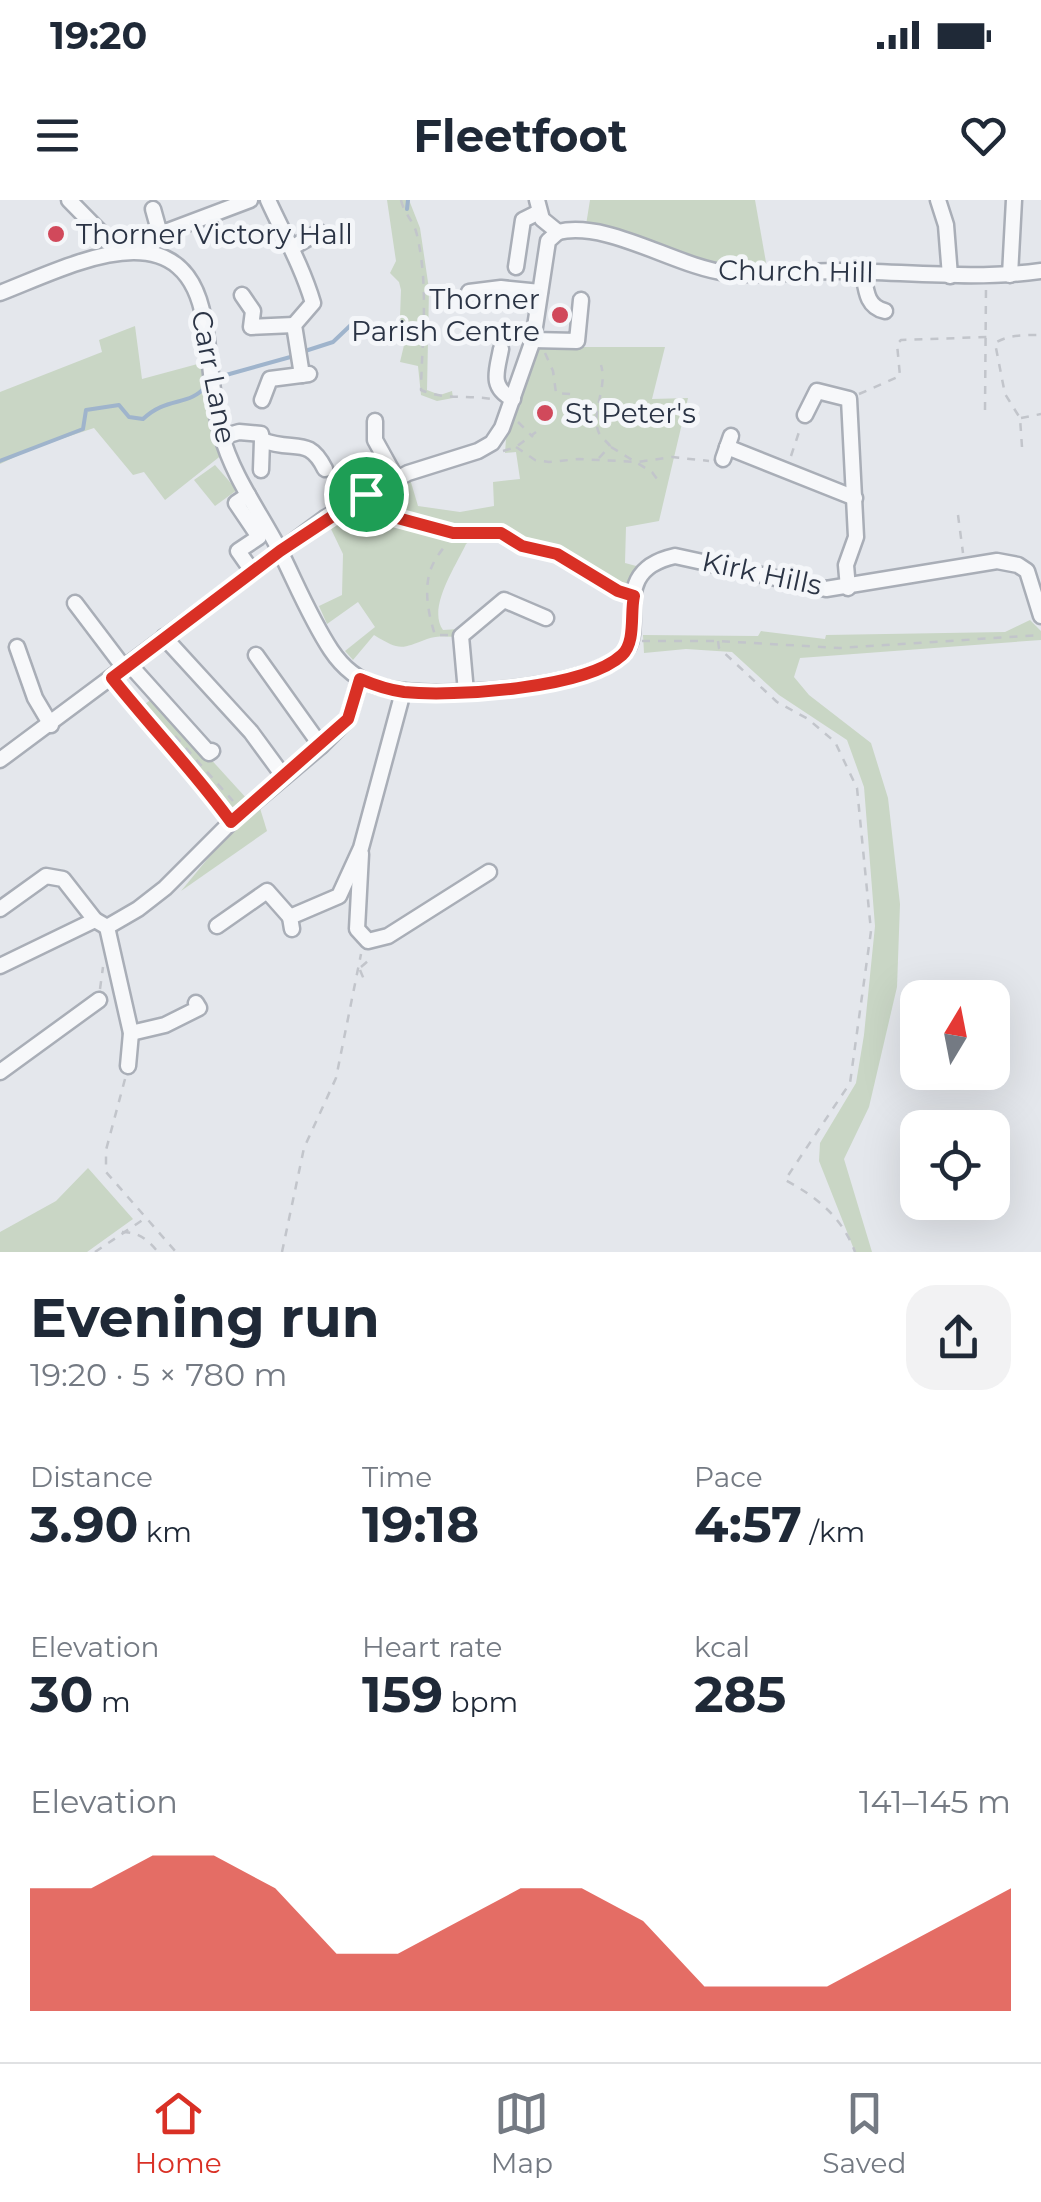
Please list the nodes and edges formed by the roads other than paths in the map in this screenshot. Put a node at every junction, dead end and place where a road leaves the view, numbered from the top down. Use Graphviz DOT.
graph roads {
  1 [pos="70,200"];
  2 [pos="250,200"];
  3 [pos="268,200"];
  4 [pos="938,200"];
  5 [pos="1014,200"];
  6 [pos="538,206"];
  7 [pos="153,209"];
  8 [pos="319,232"];
  9 [pos="558,232"];
  10 [pos="160,234"];
  11 [pos="293,247"];
  12 [pos="118,250"];
  13 [pos="144,251"];
  14 [pos="516,267"];
  15 [pos="1041,271"];
  16 [pos="863,272"];
  17 [pos="950,276"];
  18 [pos="1002,276"];
  19 [pos="469,292"];
  20 [pos="540,292"];
  21 [pos="0,293"];
  22 [pos="242,295"];
  23 [pos="581,300"];
  24 [pos="885,311"];
  25 [pos="294,325"];
  26 [pos="534,340"];
  27 [pos="502,349"];
  28 [pos="512,400"];
  29 [pos="263,404"];
  30 [pos="805,415"];
  31 [pos="374,421"];
  32 [pos="222,436"];
  33 [pos="262,440"];
  34 [pos="727,448"];
  35 [pos="261,470"];
  36 [pos="324,470"];
  37 [pos="396,478"];
  38 [pos="248,495"];
  39 [pos="855,498"];
  40 [pos="280,551"];
  41 [pos="252,571"];
  42 [pos="848,588"];
  43 [pos="75,603"];
  44 [pos="1041,616"];
  45 [pos="546,618"];
  46 [pos="164,637"];
  47 [pos="17,647"];
  48 [pos="256,655"];
  49 [pos="123,671"];
  50 [pos="360,679"];
  51 [pos="403,692"];
  52 [pos="466,692"];
  53 [pos="51,725"];
  54 [pos="321,746"];
  55 [pos="212,751"];
  56 [pos="3,752"];
  57 [pos="284,778"];
  58 [pos="361,848"];
  59 [pos="489,872"];
  60 [pos="0,909"];
  61 [pos="101,924"];
  62 [pos="217,926"];
  63 [pos="0,966"];
  64 [pos="99,1000"];
  65 [pos="196,1003"];
  66 [pos="130,1033"];
  67 [pos="128,1066"];
  68 [pos="0,1072"];
  1 -- 12 [label="street"];
  2 -- 10 [label="street"];
  3 -- 11 [label="street"];
  4 -- 17 [label="street"];
  5 -- 18 [label="street"];
  6 -- 9 [label="street"];
  6 -- 14 [label="street"];
  7 -- 10 [label="street"];
  8 -- 11 [label="street"];
  9 -- 16 [label="street, Church Hill"];
  9 -- 20 [label="street"];
  10 -- 13 [label="street"];
  11 -- 25 [label="street"];
  12 -- 13 [label="street, Carr Lane"];
  12 -- 21 [label="street, Carr Lane"];
  13 -- 32 [label="street, Carr Lane"];
  15 -- 18 [label="street, Church Hill"];
  16 -- 17 [label="street, Church Hill"];
  16 -- 24 [label="street"];
  17 -- 18 [label="street, Church Hill"];
  19 -- 20 [label="street"];
  20 -- 26 [label="street"];
  22 -- 25 [label="street"];
  23 -- 26 [label="street"];
  25 -- 29 [label="street"];
  26 -- 28 [label="street"];
  27 -- 28 [label="street"];
  28 -- 37 [label="street"];
  30 -- 39 [label="street"];
  31 -- 37 [label="street"];
  32 -- 33 [label="street"];
  32 -- 38 [label="street, Carr Lane"];
  33 -- 35 [label="street"];
  33 -- 36 [label="street"];
  34 -- 39 [label="street"];
  37 -- 40 [label="street"];
  38 -- 40 [label="street, Carr Lane"];
  38 -- 41 [label="street"];
  39 -- 42 [label="street"];
  40 -- 41 [label="street"];
  40 -- 50 [label="street, Carr Lane"];
  41 -- 46 [label="street"];
  42 -- 44 [label="street, Kirk Hills"];
  42 -- 52 [label="street, Kirk Hills"];
  43 -- 49 [label="street"];
  45 -- 52 [label="street"];
  46 -- 49 [label="street"];
  46 -- 57 [label="street"];
  47 -- 53 [label="street"];
  48 -- 54 [label="street"];
  49 -- 53 [label="street"];
  49 -- 55 [label="street"];
  50 -- 51 [label="street"];
  50 -- 54 [label="street"];
  51 -- 52 [label="street"];
  51 -- 58 [label="street"];
  53 -- 56 [label="street"];
  54 -- 57 [label="street"];
  57 -- 61 [label="street"];
  58 -- 59 [label="street"];
  58 -- 62 [label="street"];
  60 -- 61 [label="street"];
  61 -- 63 [label="street"];
  61 -- 66 [label="street"];
  64 -- 68 [label="street"];
  65 -- 66 [label="street"];
  66 -- 67 [label="street"];
}
